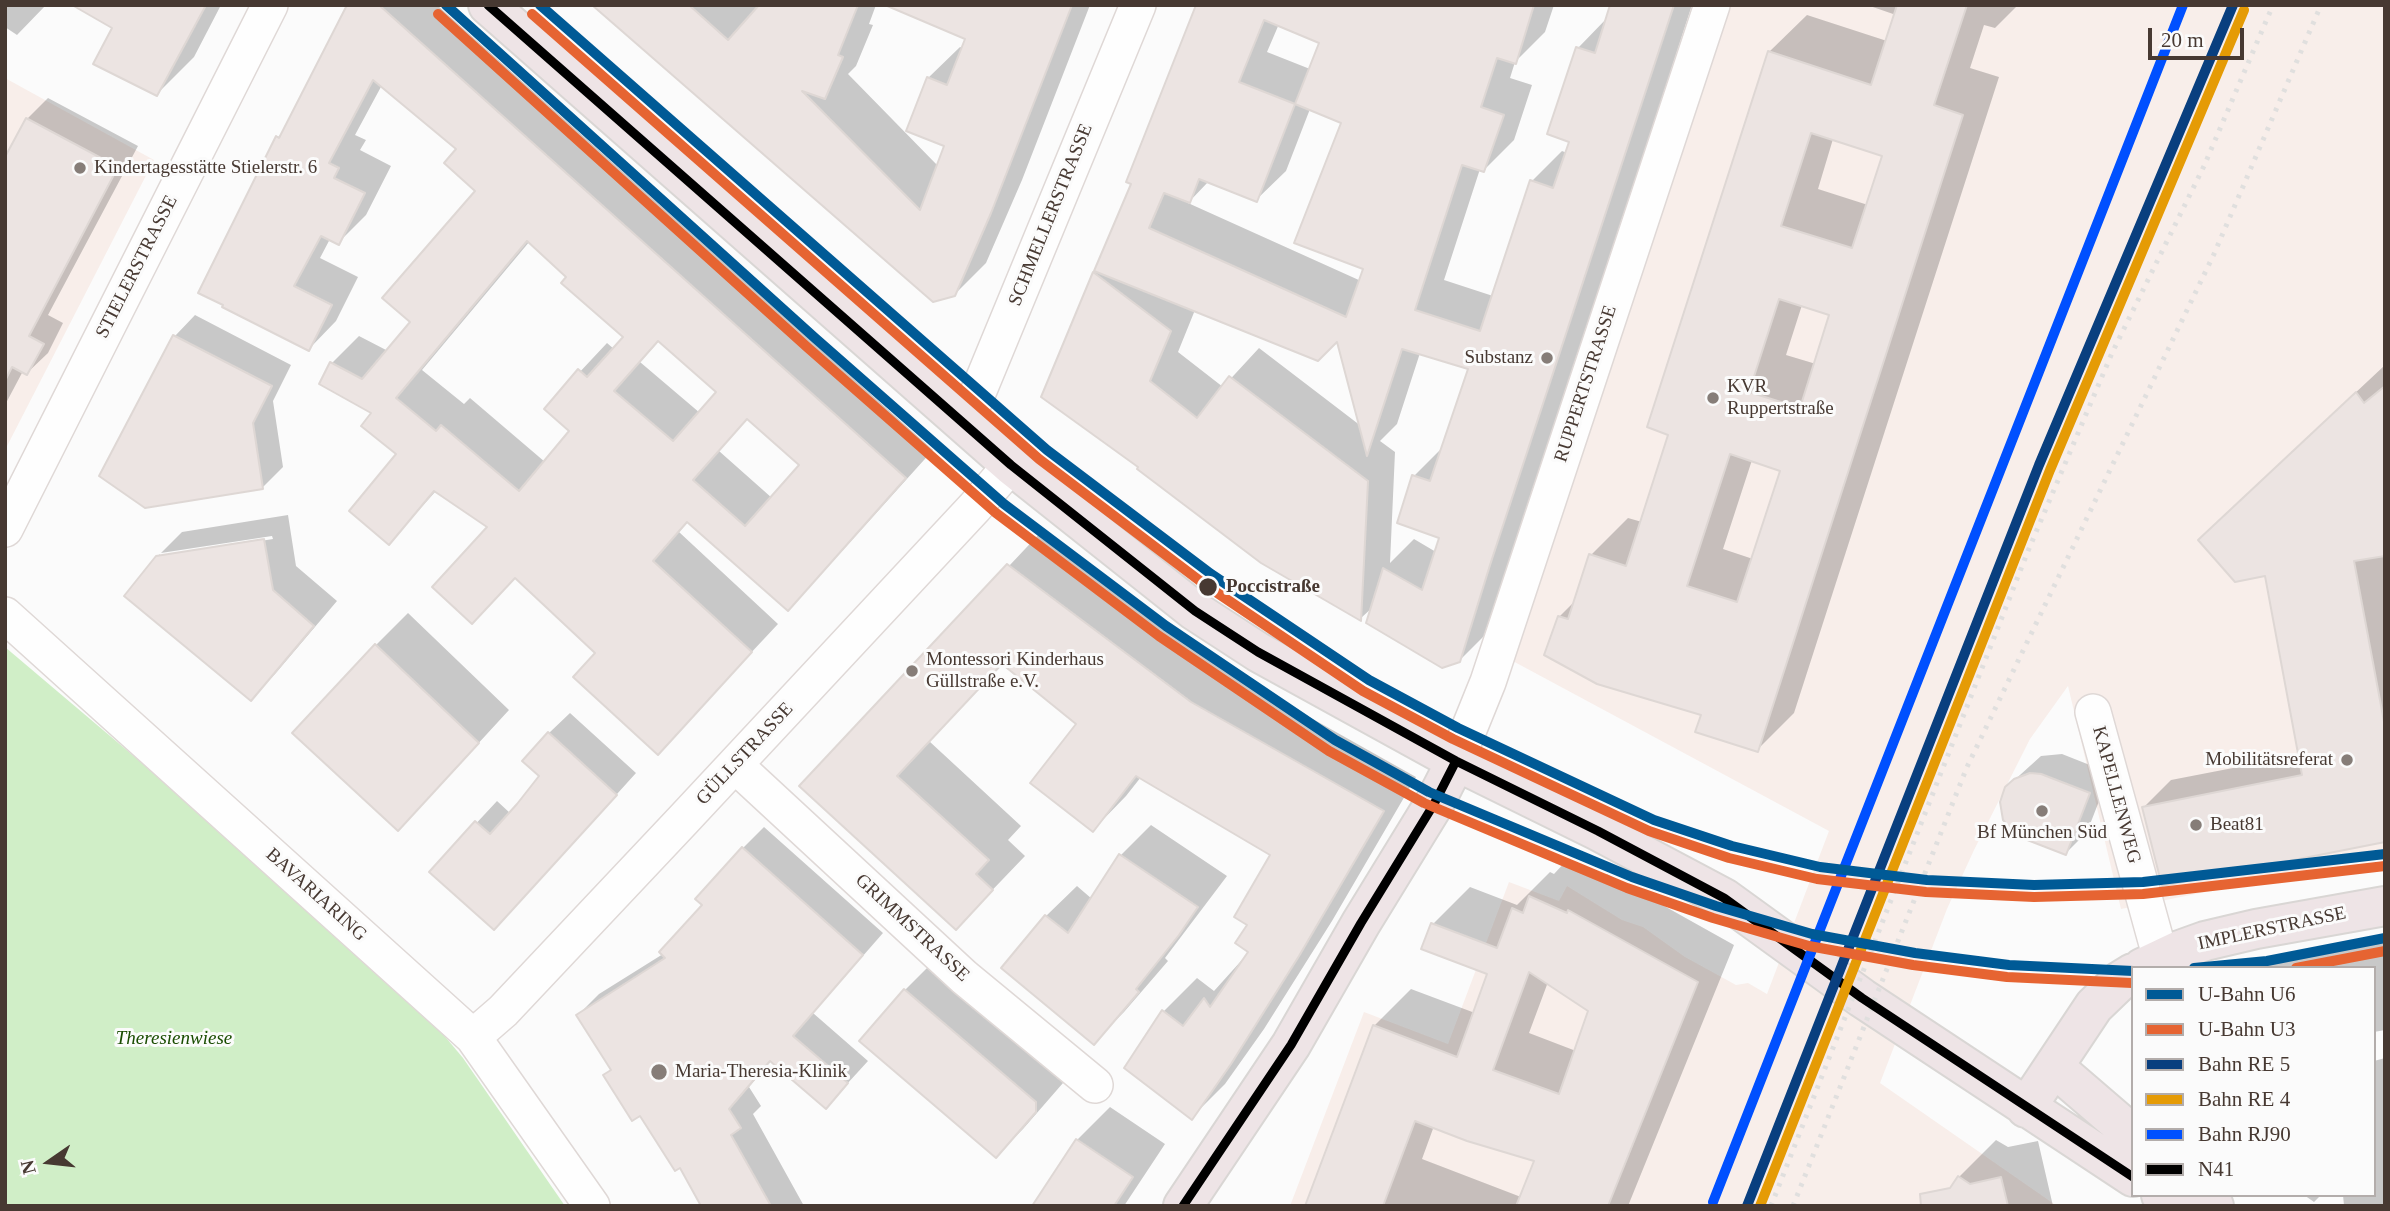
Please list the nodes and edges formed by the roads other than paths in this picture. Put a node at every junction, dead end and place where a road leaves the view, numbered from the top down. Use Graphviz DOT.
graph roads {
  1 [pos="270,5"];
  2 [pos="488,5"];
  3 [pos="1138,5"];
  4 [pos="1712,5"];
  5 [pos="965,424"];
  6 [pos="1011,465"];
  7 [pos="5,529"];
  8 [pos="5,615"];
  9 [pos="2093,712"];
  10 [pos="1456,761"];
  11 [pos="735,765"];
  12 [pos="2385,906"];
  13 [pos="2147,966"];
  14 [pos="2149,966"];
  15 [pos="2131,975"];
  16 [pos="2131,997"];
  17 [pos="473,1037"];
  18 [pos="2058,1061"];
  19 [pos="1095,1085"];
  20 [pos="2026,1108"];
  21 [pos="2131,1133"];
  22 [pos="2131,1176"];
  23 [pos="592,1206"];
  24 [pos="1183,1206"];
  1 -- 7 [label="street, STIELERSTRASSE"];
  2 -- 5 [label="main road"];
  3 -- 5 [label="street, SCHMELLERSTRASSE"];
  4 -- 10 [label="street, RUPPERTSTRASSE"];
  5 -- 6 [label="main road"];
  6 -- 10 [label="main road"];
  6 -- 11 [label="street, GÜLLSTRASSE"];
  8 -- 17 [label="street, BAVARIARING"];
  9 -- 13 [label="street, KAPELLENWEG"];
  10 -- 20 [label="main road"];
  10 -- 24 [label="main road"];
  11 -- 17 [label="street, GÜLLSTRASSE"];
  11 -- 19 [label="street, GRIMMSTRASSE"];
  12 -- 14 [label="main road, IMPLERSTRASSE"];
  15 -- 18 [label="main road, IMPLERSTRASSE"];
  16 -- 18 [label="main road, IMPLERSTRASSE"];
  17 -- 23 [label="street, BAVARIARING"];
  18 -- 20 [label="main road, IMPLERSTRASSE"];
  18 -- 21 [label="main road"];
  20 -- 22 [label="main road"];
}
